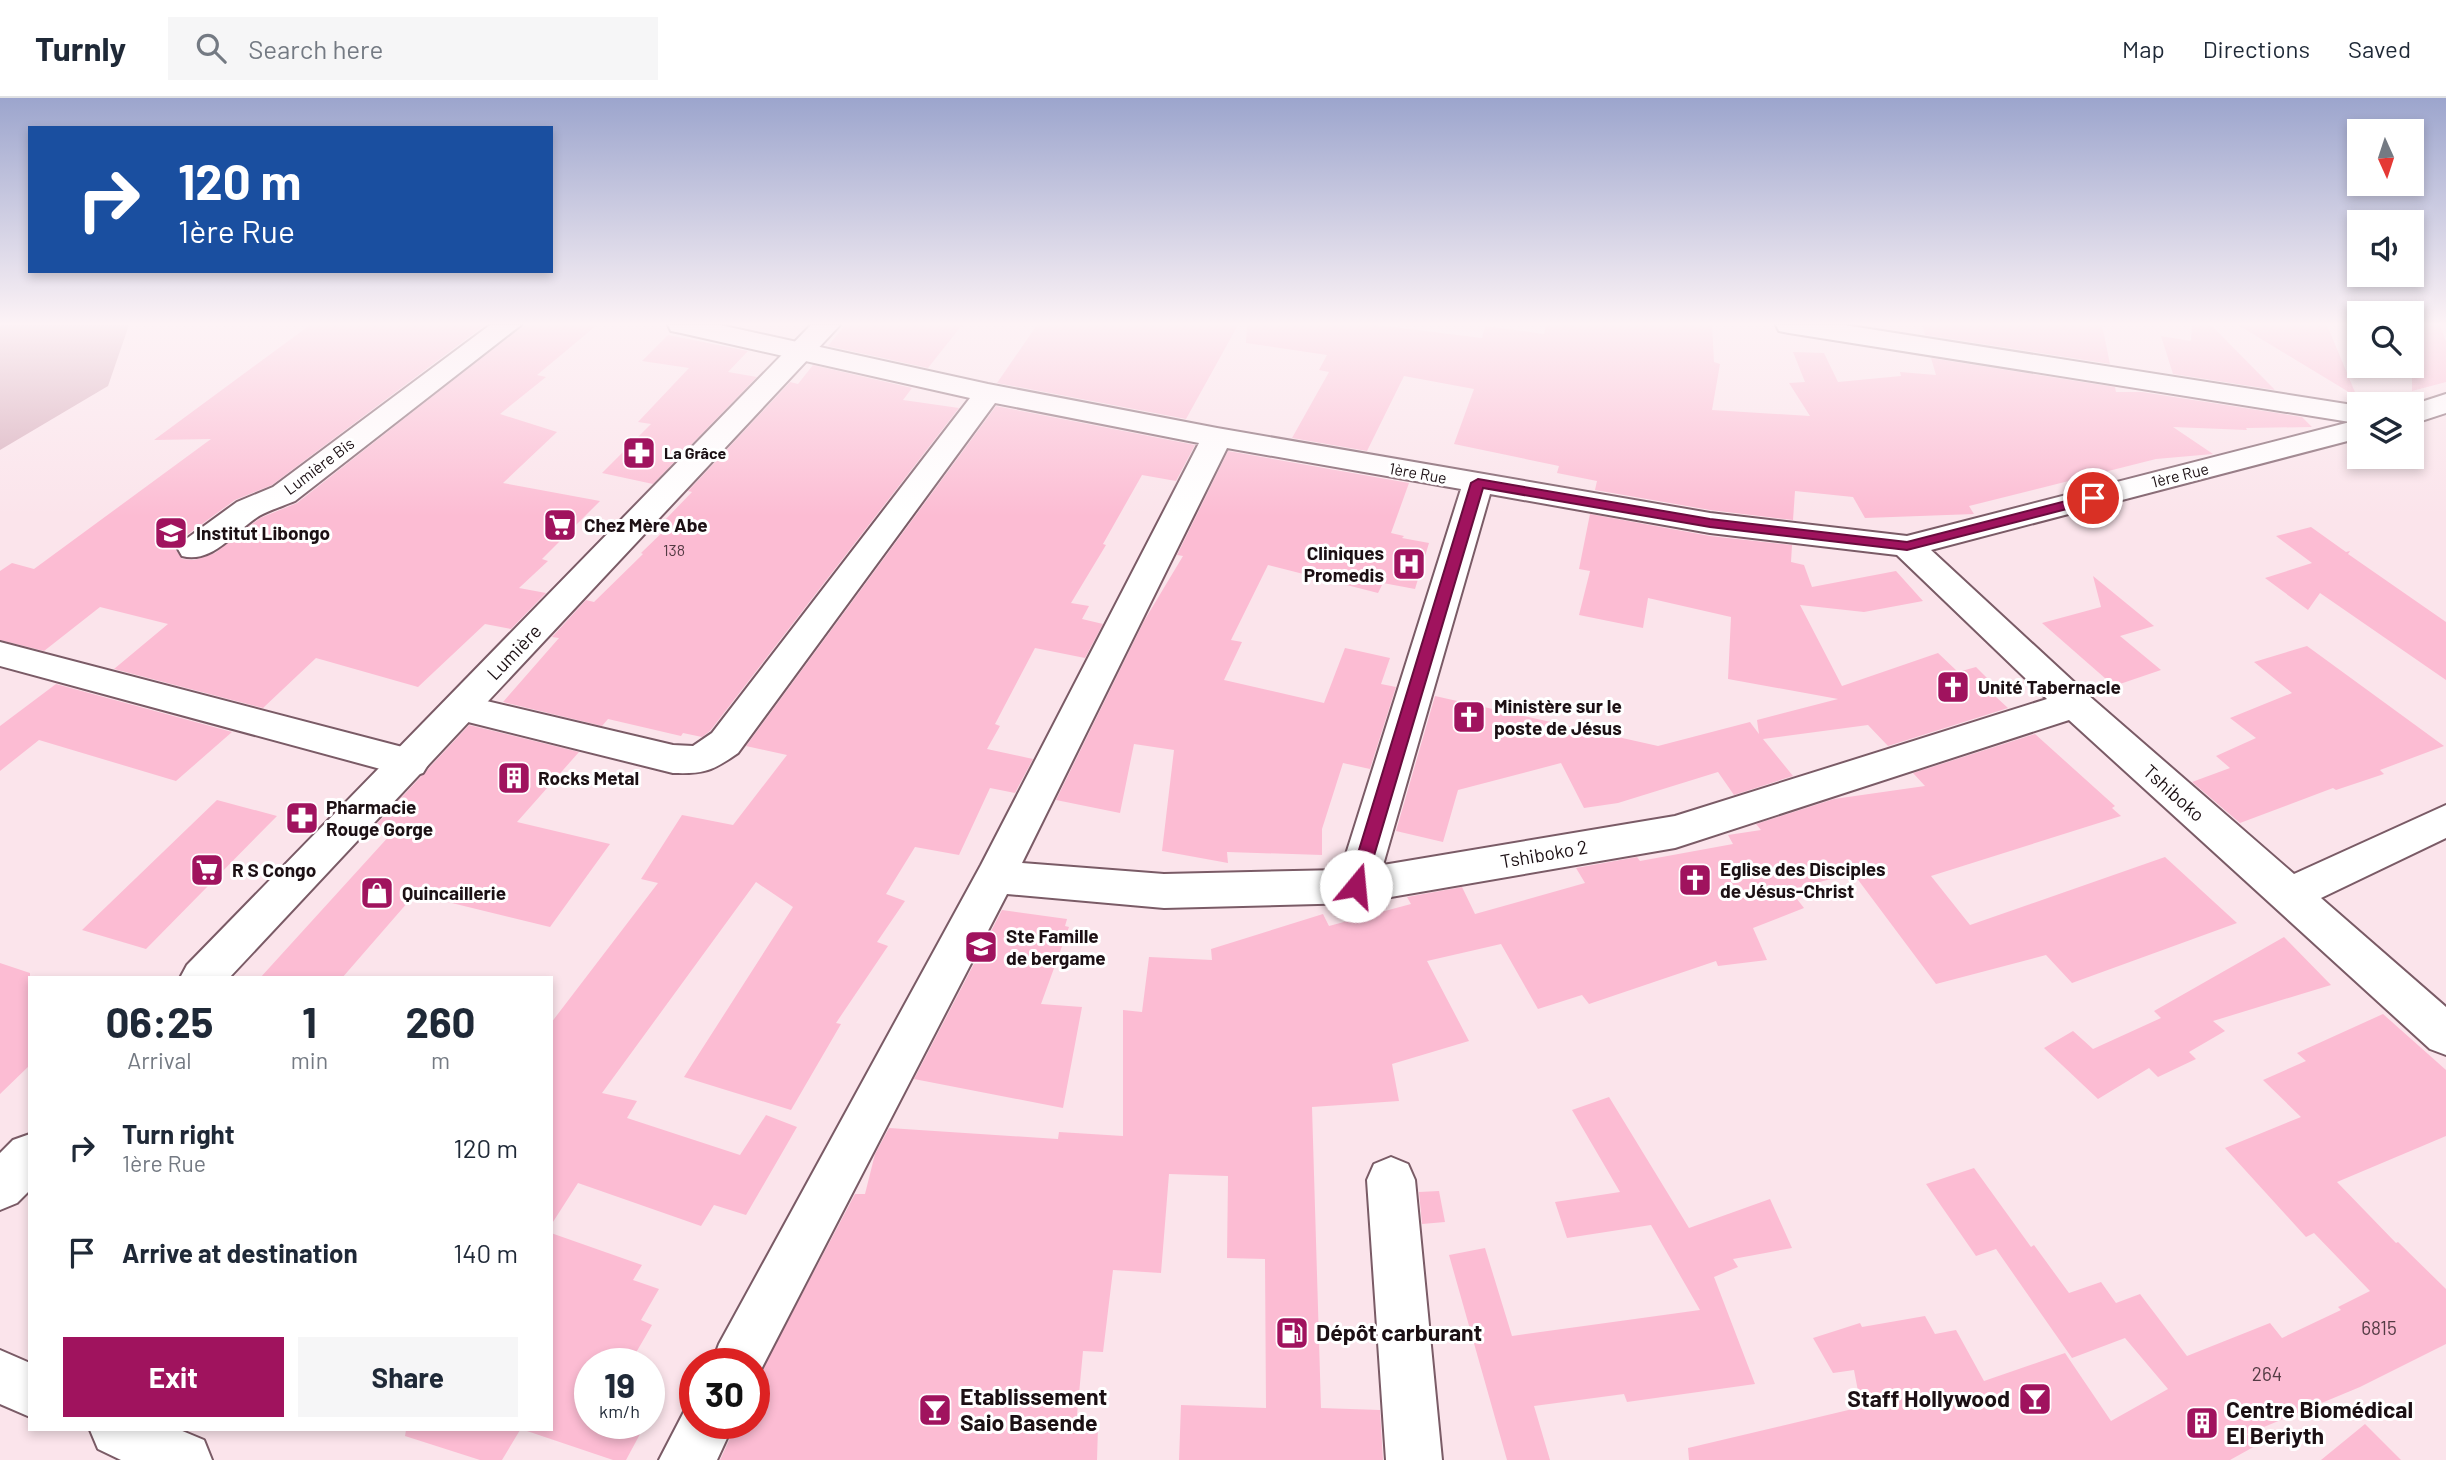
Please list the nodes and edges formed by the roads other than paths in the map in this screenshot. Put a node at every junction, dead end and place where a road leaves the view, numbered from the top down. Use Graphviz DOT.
graph roads {
  1 [pos="425,389"];
  2 [pos="767,389"];
  3 [pos="967,389"];
  4 [pos="2190,389"];
  5 [pos="988,393"];
  6 [pos="2446,403"];
  7 [pos="2424,411"];
  8 [pos="2347,413"];
  9 [pos="2347,432"];
  10 [pos="1217,437"];
  11 [pos="1478,483"];
  12 [pos="1907,546"];
  13 [pos="194,550"];
  14 [pos="0,654"];
  15 [pos="2075,704"];
  16 [pos="461,708"];
  17 [pos="410,763"];
  18 [pos="2446,820"];
  19 [pos="995,877"];
  20 [pos="1356,886"];
  21 [pos="2289,895"];
  22 [pos="204,976"];
  23 [pos="2446,1035"];
  24 [pos="28,1158"];
  25 [pos="1391,1180"];
  26 [pos="0,1187"];
  27 [pos="746,1348"];
  28 [pos="0,1377"];
  29 [pos="28,1389"];
  30 [pos="119,1431"];
  31 [pos="698,1439"];
  32 [pos="184,1460"];
  33 [pos="687,1460"];
  34 [pos="1414,1460"];
  1 -- 13 [label="street, Lumière Bis"];
  2 -- 16 [label="street, Lumière"];
  3 -- 5 [label="street, 1ère Rue"];
  4 -- 8 [label="street"];
  5 -- 10 [label="street, 1ère Rue"];
  5 -- 16 [label="street"];
  6 -- 7 [label="street"];
  9 -- 12 [label="street, 1ère Rue"];
  10 -- 11 [label="street, 1ère Rue"];
  10 -- 19 [label="street"];
  11 -- 12 [label="street, 1ère Rue"];
  11 -- 20 [label="street"];
  12 -- 15 [label="street, Tshiboko"];
  14 -- 17 [label="street"];
  15 -- 20 [label="street, Tshiboko 2"];
  15 -- 21 [label="street, Tshiboko"];
  16 -- 17 [label="street, Lumière"];
  17 -- 22 [label="street, Lumière"];
  18 -- 21 [label="street"];
  19 -- 20 [label="street, Tshiboko 2"];
  19 -- 27 [label="street"];
  21 -- 23 [label="street, Tshiboko"];
  24 -- 26 [label="street"];
  25 -- 34 [label="street"];
  28 -- 29 [label="street"];
  30 -- 32 [label="street"];
  31 -- 33 [label="street"];
}
